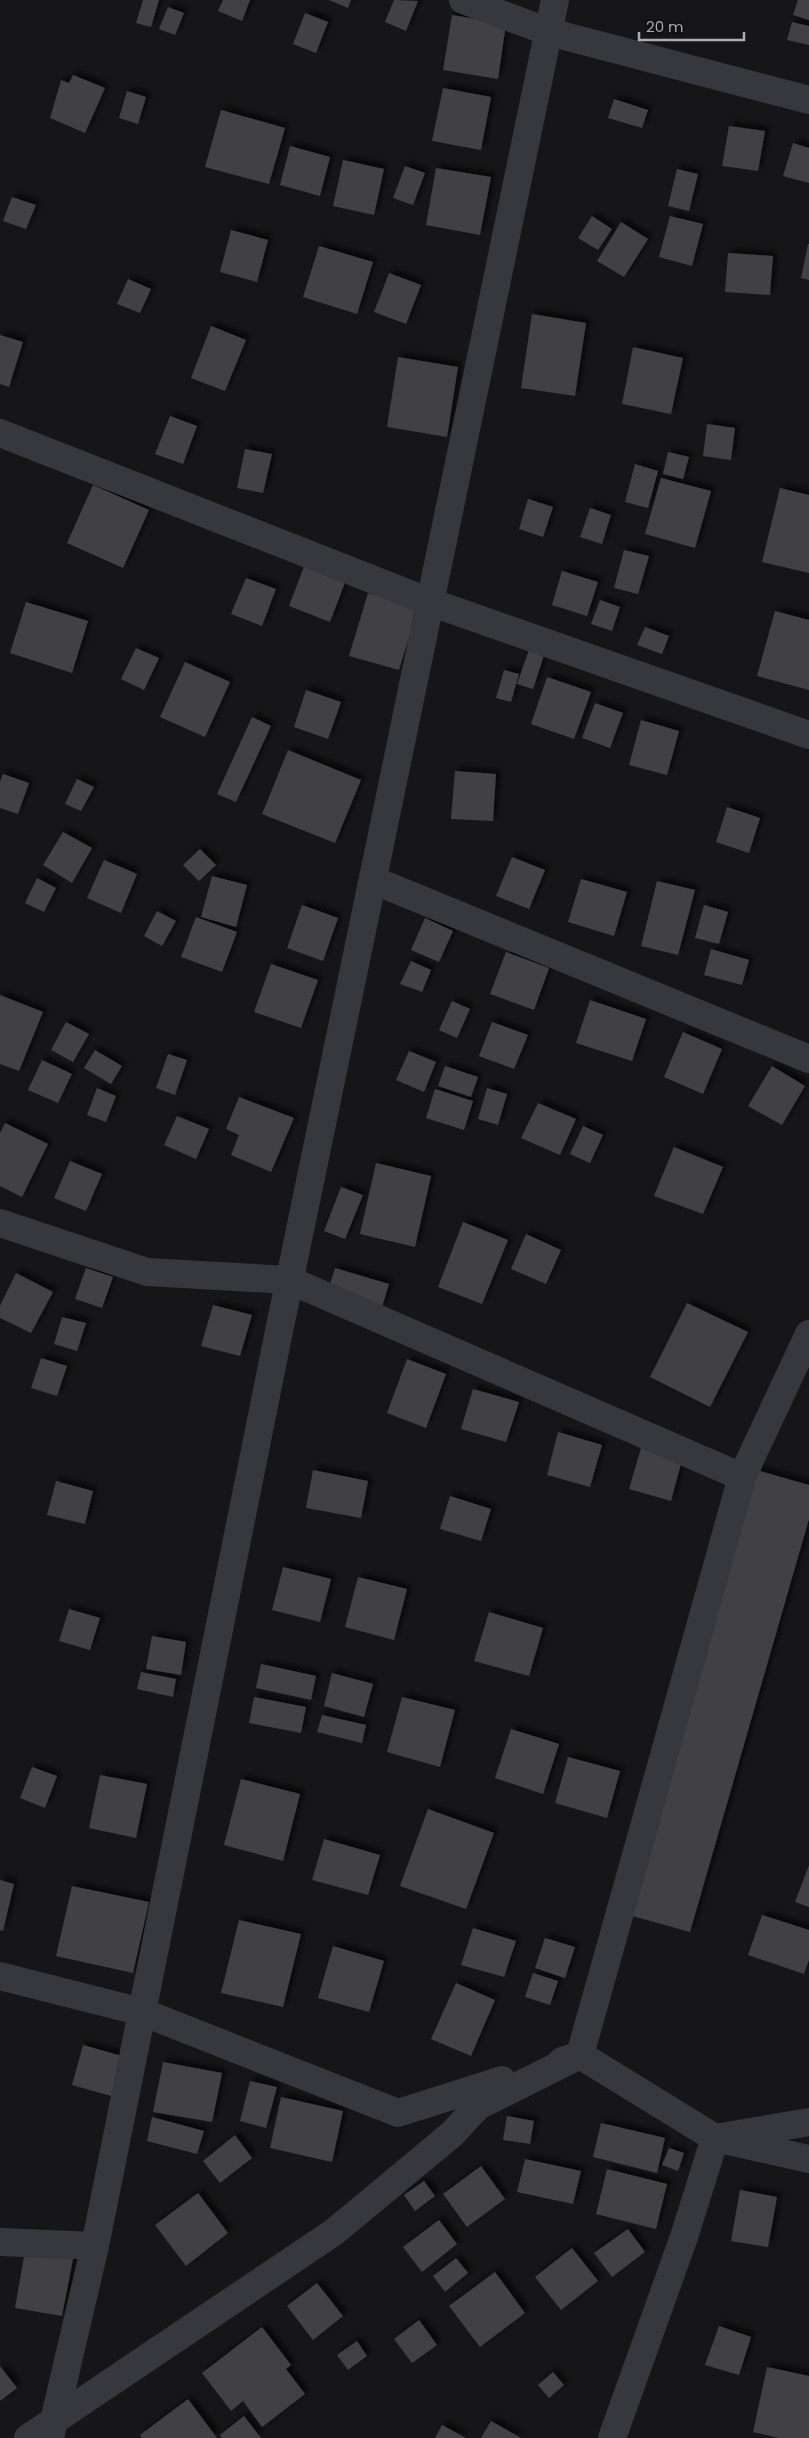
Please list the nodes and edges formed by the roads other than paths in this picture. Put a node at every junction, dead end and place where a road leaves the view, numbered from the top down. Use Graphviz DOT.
graph roads {
  1 [pos="463,0"];
  2 [pos="556,0"];
  3 [pos="549,32"];
  4 [pos="809,100"];
  5 [pos="0,433"];
  6 [pos="430,602"];
  7 [pos="809,735"];
  8 [pos="372,880"];
  9 [pos="809,1059"];
  10 [pos="0,1223"];
  11 [pos="289,1280"];
  12 [pos="809,1334"];
  13 [pos="742,1477"];
  14 [pos="0,1976"];
  15 [pos="142,2012"];
  16 [pos="580,2055"];
  17 [pos="809,2122"];
  18 [pos="715,2138"];
  19 [pos="809,2159"];
  20 [pos="0,2242"];
  21 [pos="95,2246"];
  22 [pos="51,2430"];
  23 [pos="28,2438"];
  24 [pos="612,2438"];
  1 -- 3 [label="street"];
  2 -- 3 [label="street"];
  3 -- 4 [label="street"];
  3 -- 6 [label="street"];
  5 -- 6 [label="street"];
  6 -- 7 [label="street"];
  6 -- 8 [label="street"];
  8 -- 9 [label="street"];
  8 -- 11 [label="street"];
  10 -- 11 [label="street"];
  11 -- 13 [label="street"];
  11 -- 15 [label="street"];
  12 -- 13 [label="street"];
  13 -- 16 [label="street"];
  14 -- 15 [label="street"];
  15 -- 16 [label="street"];
  15 -- 21 [label="street"];
  16 -- 18 [label="street"];
  16 -- 22 [label="street"];
  17 -- 18 [label="street"];
  18 -- 19 [label="street"];
  18 -- 24 [label="street"];
  20 -- 21 [label="street"];
  21 -- 22 [label="street"];
  22 -- 23 [label="street"];
}
